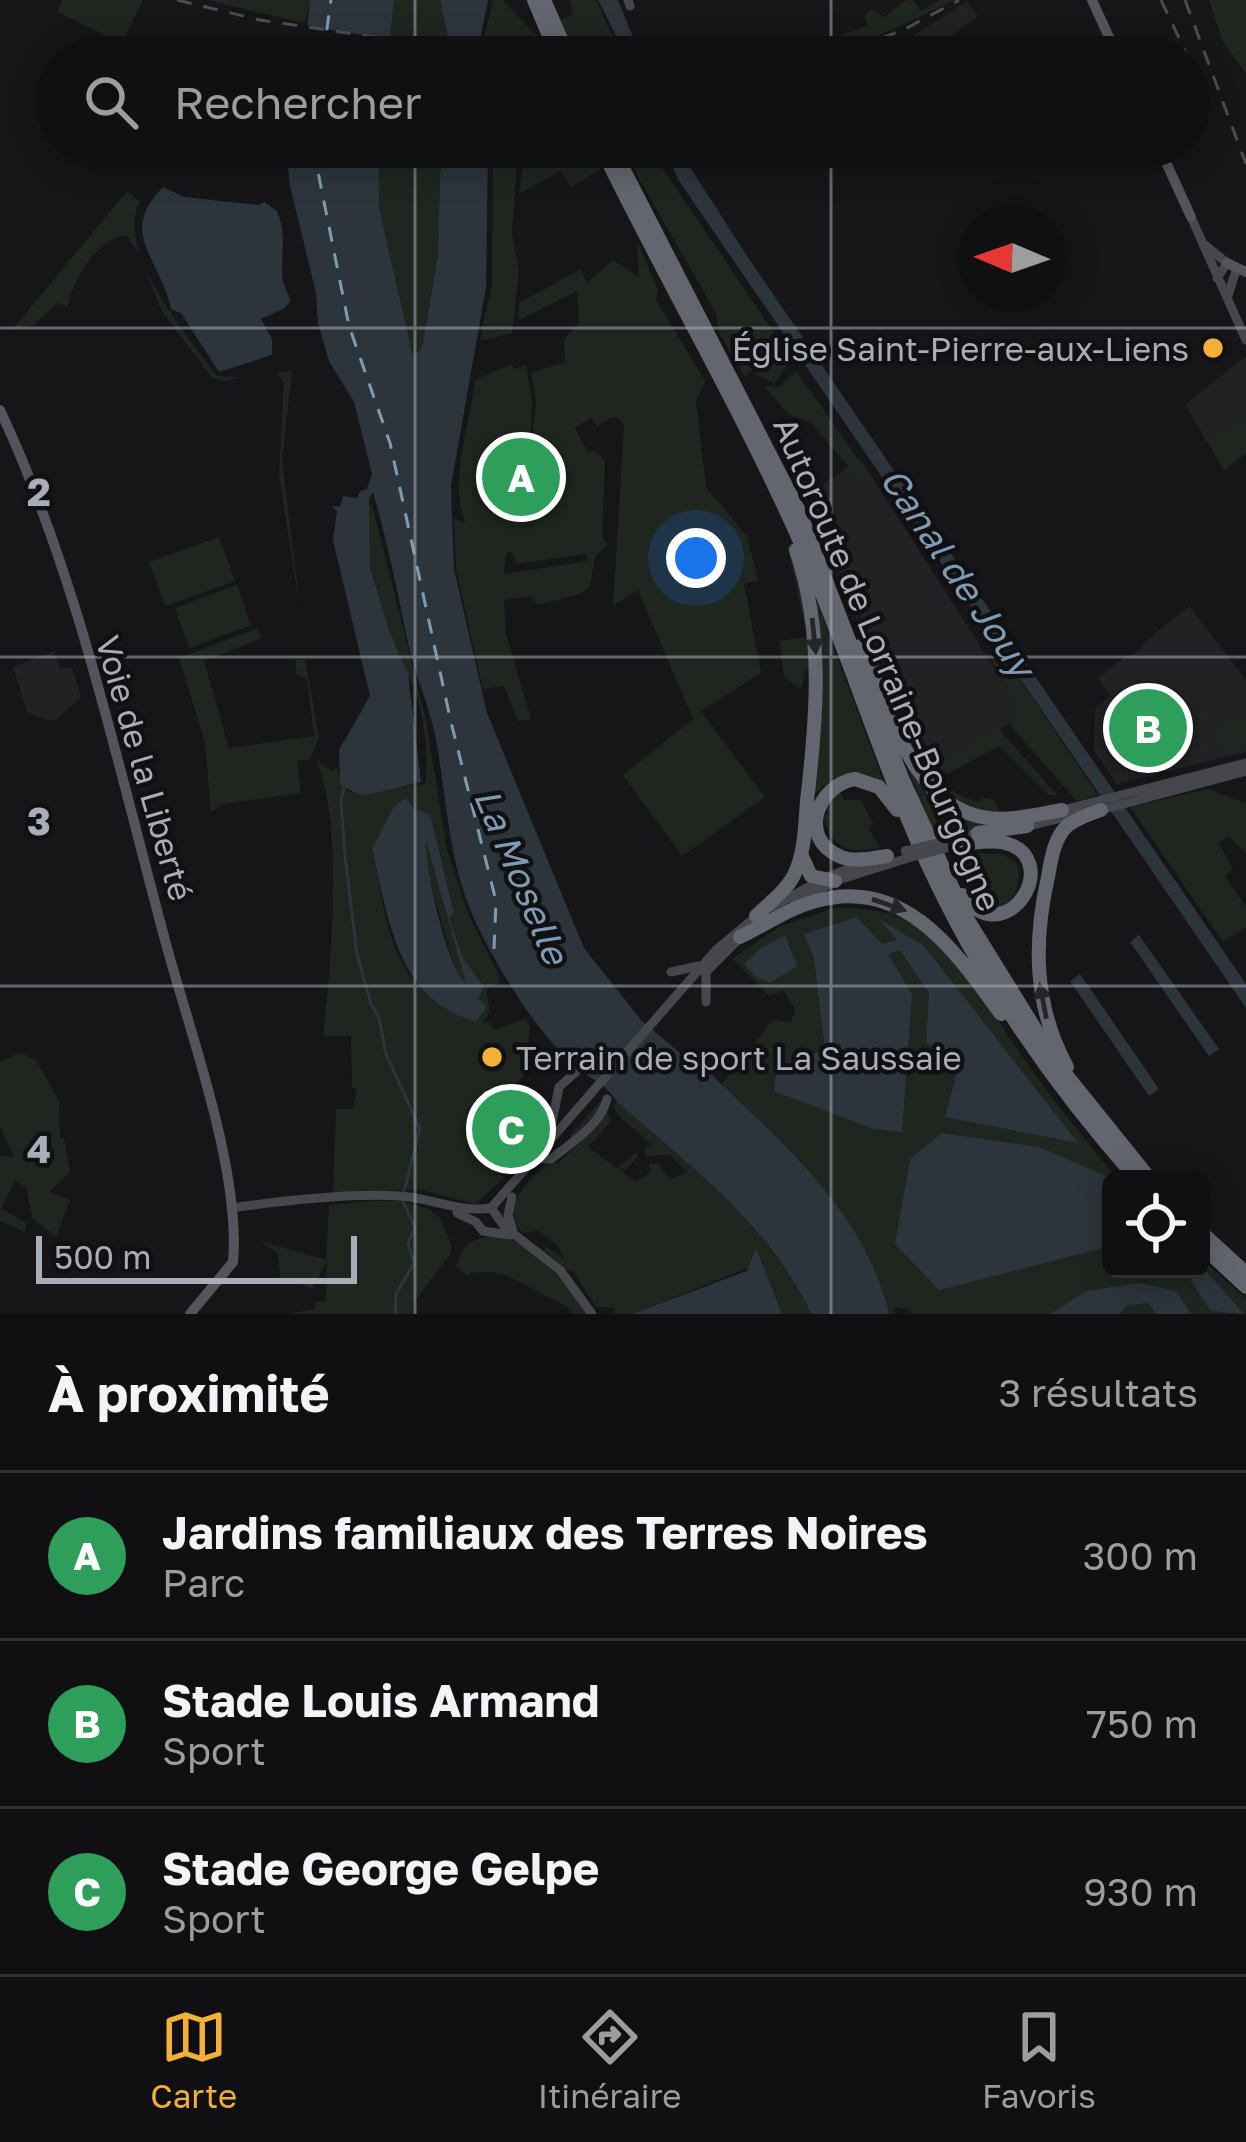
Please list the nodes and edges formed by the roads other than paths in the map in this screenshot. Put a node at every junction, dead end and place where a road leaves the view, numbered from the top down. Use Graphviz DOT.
graph roads {
  1 [pos="534,0"];
  2 [pos="544,0"];
  3 [pos="1093,0"];
  4 [pos="549,36"];
  5 [pos="560,36"];
  6 [pos="1109,36"];
  7 [pos="612,168"];
  8 [pos="622,168"];
  9 [pos="1169,168"];
  10 [pos="1191,217"];
  11 [pos="1195,232"];
  12 [pos="1237,274"];
  13 [pos="1216,278"];
  14 [pos="1228,301"];
  15 [pos="1246,340"];
  16 [pos="736,407"];
  17 [pos="0,410"];
  18 [pos="818,555"];
  19 [pos="1246,767"];
  20 [pos="1099,806"];
  21 [pos="1062,810"];
  22 [pos="1028,826"];
  23 [pos="978,833"];
  24 [pos="953,844"];
  25 [pos="802,850"];
  26 [pos="1051,853"];
  27 [pos="907,855"];
  28 [pos="887,856"];
  29 [pos="938,863"];
  30 [pos="828,880"];
  31 [pos="757,916"];
  32 [pos="740,937"];
  33 [pos="716,950"];
  34 [pos="972,952"];
  35 [pos="706,971"];
  36 [pos="682,994"];
  37 [pos="576,1072"];
  38 [pos="1066,1093"];
  39 [pos="607,1099"];
  40 [pos="1117,1141"];
  41 [pos="540,1160"];
  42 [pos="1130,1170"];
  43 [pos="1142,1170"];
  44 [pos="512,1197"];
  45 [pos="237,1205"];
  46 [pos="490,1218"];
  47 [pos="516,1236"];
  48 [pos="1210,1240"];
  49 [pos="1210,1253"];
  50 [pos="1246,1273"];
  51 [pos="1246,1287"];
  52 [pos="190,1314"];
  53 [pos="592,1314"];
  1 -- 4 [label="highway"];
  2 -- 5 [label="highway"];
  3 -- 6 [label="main road"];
  7 -- 16 [label="highway, Autoroute de Lorraine-Bourgogne"];
  8 -- 18 [label="highway, Autoroute de Lorraine-Bourgogne"];
  9 -- 10 [label="main road"];
  10 -- 11 [label="main road"];
  10 -- 12 [label="main road"];
  11 -- 12 [label="main road"];
  11 -- 13 [label="main road"];
  12 -- 13 [label="main road"];
  12 -- 13 [label="main road"];
  12 -- 14 [label="main road"];
  13 -- 14 [label="main road"];
  14 -- 15 [label="main road"];
  16 -- 25 [label="highway, one-way"];
  16 -- 34 [label="highway, Autoroute de Lorraine-Bourgogne"];
  17 -- 45 [label="main road, Voie de la Liberté"];
  18 -- 21 [label="highway"];
  18 -- 29 [label="highway, Autoroute de Lorraine-Bourgogne"];
  19 -- 20 [label="main road"];
  20 -- 21 [label="main road"];
  20 -- 22 [label="main road"];
  40 -- 20 [label="highway, one-way"];
  21 -- 23 [label="main road"];
  22 -- 23 [label="highway"];
  22 -- 24 [label="main road"];
  22 -- 26 [label="highway"];
  23 -- 24 [label="main road"];
  24 -- 27 [label="main road, bridge"];
  24 -- 29 [label="highway"];
  25 -- 30 [label="highway"];
  25 -- 31 [label="highway"];
  27 -- 28 [label="main road"];
  27 -- 30 [label="main road"];
  28 -- 30 [label="main road"];
  28 -- 34 [label="highway"];
  29 -- 40 [label="highway, Autoroute de Lorraine-Bourgogne"];
  30 -- 31 [label="main road"];
  30 -- 32 [label="main road"];
  31 -- 33 [label="main road"];
  32 -- 35 [label="main road"];
  32 -- 38 [label="highway, one-way"];
  33 -- 36 [label="main road"];
  33 -- 36 [label="main road"];
  34 -- 38 [label="highway, Autoroute de Lorraine-Bourgogne"];
  35 -- 36 [label="main road"];
  35 -- 36 [label="main road"];
  36 -- 41 [label="main road"];
  37 -- 41 [label="main road"];
  38 -- 42 [label="highway, Autoroute de Lorraine-Bourgogne"];
  39 -- 41 [label="main road"];
  40 -- 43 [label="highway, Autoroute de Lorraine-Bourgogne"];
  41 -- 44 [label="main road"];
  41 -- 46 [label="main road"];
  44 -- 46 [label="main road"];
  44 -- 47 [label="main road"];
  45 -- 46 [label="main road"];
  45 -- 52 [label="main road, Voie de la Liberté"];
  46 -- 47 [label="main road"];
  47 -- 53 [label="main road"];
  48 -- 50 [label="highway"];
  49 -- 51 [label="highway"];
}
